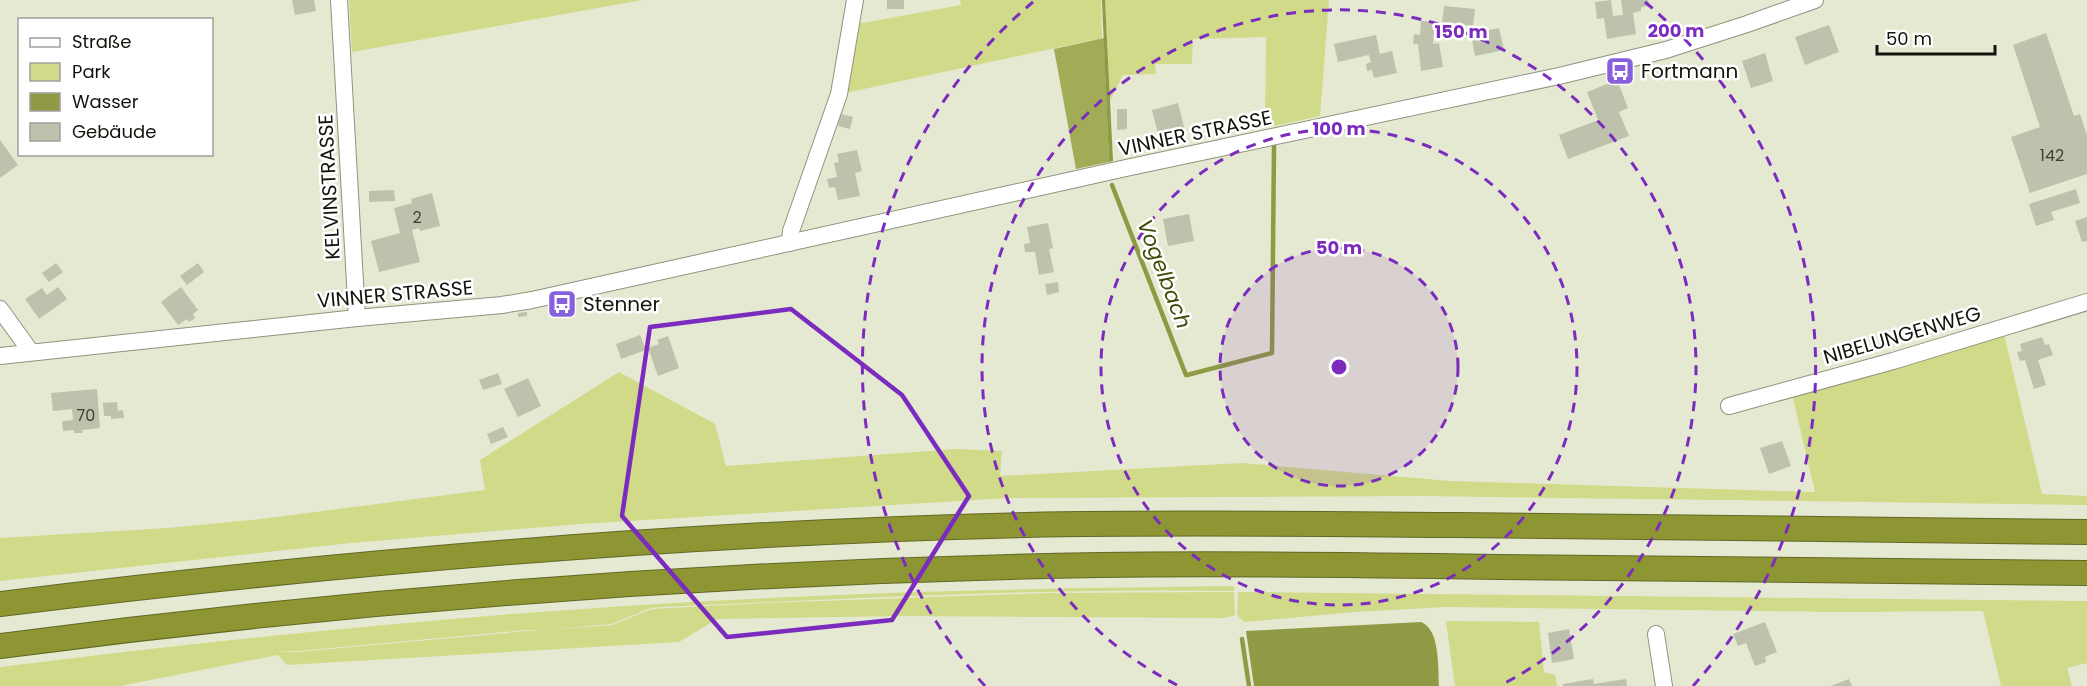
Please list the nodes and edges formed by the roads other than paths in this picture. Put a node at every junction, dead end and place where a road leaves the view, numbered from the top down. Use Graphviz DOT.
graph roads {
  1 [pos="339,0"];
  2 [pos="855,0"];
  3 [pos="1815,0"];
  4 [pos="790,243"];
  5 [pos="2087,303"];
  6 [pos="0,309"];
  7 [pos="357,318"];
  8 [pos="28,347"];
  9 [pos="0,356"];
  10 [pos="1729,406"];
  11 [pos="2087,532"];
  12 [pos="2087,573"];
  13 [pos="0,604"];
  14 [pos="1656,634"];
  15 [pos="0,646"];
  16 [pos="1664,686"];
  1 -- 7 [label="street, KELVINSTRASSE"];
  2 -- 4 [label="street"];
  3 -- 4 [label="street, VINNER STRASSE"];
  4 -- 7 [label="street, VINNER STRASSE"];
  5 -- 10 [label="street, NIBELUNGENWEG"];
  6 -- 8 [label="street"];
  7 -- 8 [label="street, VINNER STRASSE"];
  8 -- 9 [label="street, VINNER STRASSE"];
  11 -- 13 [label="highway"];
  12 -- 15 [label="highway"];
  14 -- 16 [label="street"];
}
